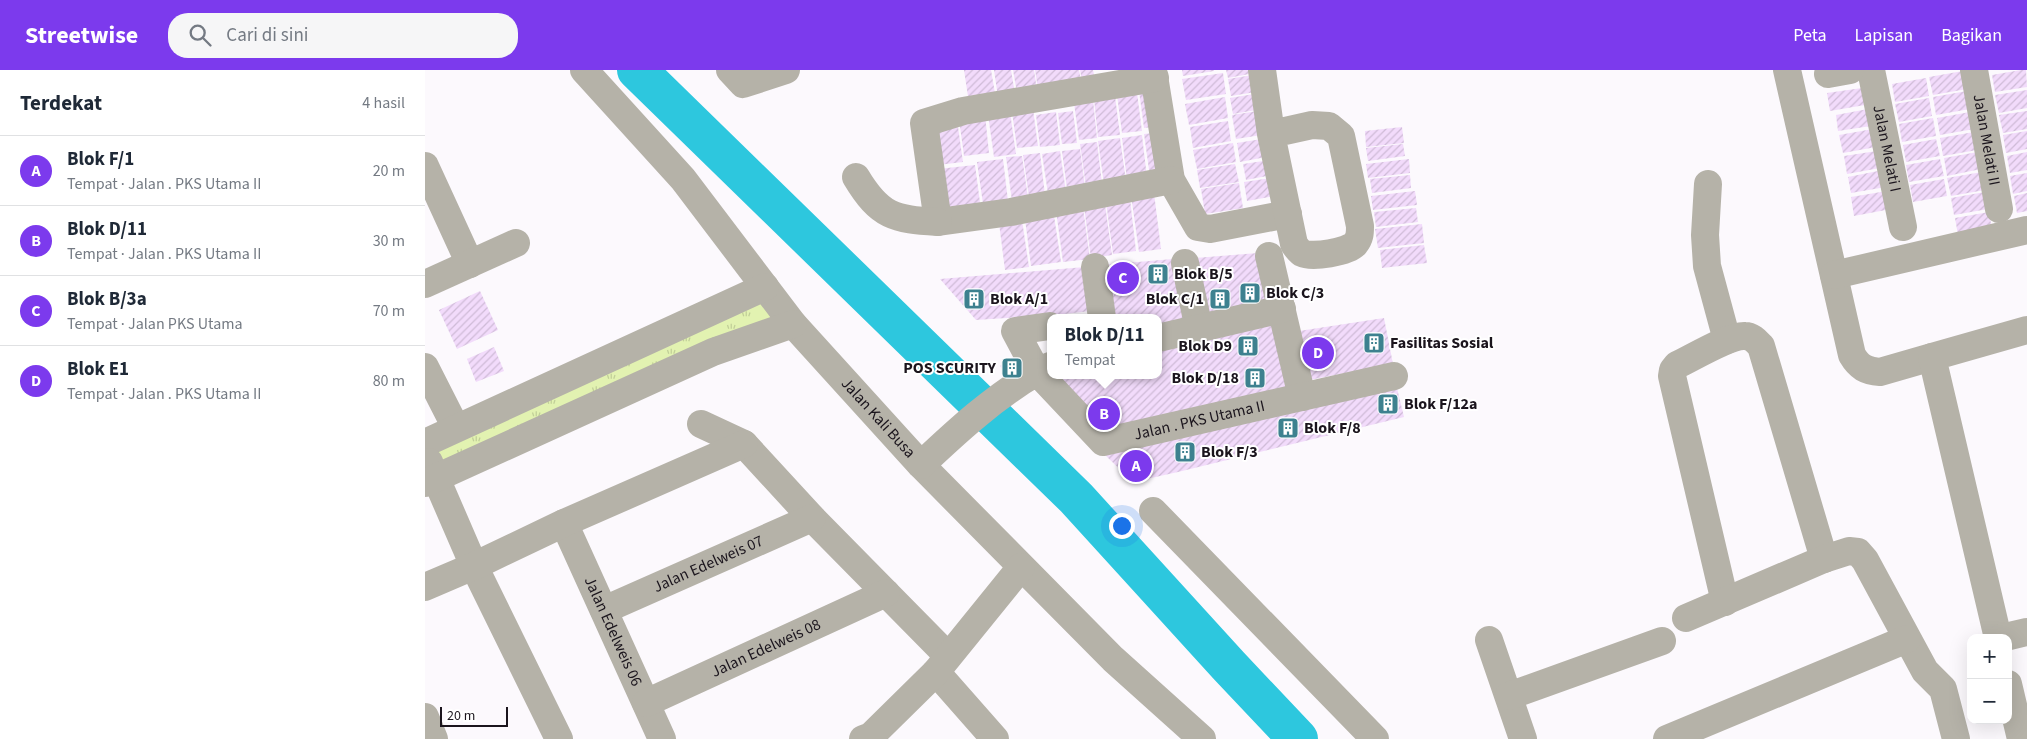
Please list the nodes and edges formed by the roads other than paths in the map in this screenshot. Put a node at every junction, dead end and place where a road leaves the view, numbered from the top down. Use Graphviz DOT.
graph roads {
  1 [pos="730,70"];
  2 [pos="786,70"];
  3 [pos="1262,70"];
  4 [pos="1787,70"];
  5 [pos="1871,70"];
  6 [pos="1974,70"];
  7 [pos="591,72"];
  8 [pos="1154,74"];
  9 [pos="1271,134"];
  10 [pos="425,166"];
  11 [pos="856,177"];
  12 [pos="1171,180"];
  13 [pos="1708,184"];
  14 [pos="1999,209"];
  15 [pos="1288,214"];
  16 [pos="938,222"];
  17 [pos="1903,227"];
  18 [pos="2027,230"];
  19 [pos="516,243"];
  20 [pos="1269,256"];
  21 [pos="1185,263"];
  22 [pos="470,264"];
  23 [pos="1095,267"];
  24 [pos="1834,275"];
  25 [pos="425,284"];
  26 [pos="765,287"];
  27 [pos="1282,309"];
  28 [pos="1101,314"];
  29 [pos="793,324"];
  30 [pos="1047,326"];
  31 [pos="1199,329"];
  32 [pos="2027,330"];
  33 [pos="1162,337"];
  34 [pos="1727,340"];
  35 [pos="1932,357"];
  36 [pos="425,366"];
  37 [pos="1044,369"];
  38 [pos="1394,376"];
  39 [pos="1052,379"];
  40 [pos="1302,397"];
  41 [pos="701,424"];
  42 [pos="456,428"];
  43 [pos="425,443"];
  44 [pos="744,444"];
  45 [pos="425,451"];
  46 [pos="921,465"];
  47 [pos="431,481"];
  48 [pos="1153,511"];
  49 [pos="812,518"];
  50 [pos="564,523"];
  51 [pos="1824,559"];
  52 [pos="474,566"];
  53 [pos="1021,568"];
  54 [pos="425,586"];
  55 [pos="885,593"];
  56 [pos="1725,602"];
  57 [pos="604,610"];
  58 [pos="1686,618"];
  59 [pos="2027,632"];
  60 [pos="1998,634"];
  61 [pos="2012,635"];
  62 [pos="1907,639"];
  63 [pos="1489,640"];
  64 [pos="1662,641"];
  65 [pos="942,664"];
  66 [pos="1509,696"];
  67 [pos="2012,701"];
  68 [pos="646,703"];
  69 [pos="425,717"];
  70 [pos="2027,738"];
  71 [pos="435,739"];
  72 [pos="559,739"];
  73 [pos="662,739"];
  74 [pos="863,739"];
  75 [pos="995,739"];
  76 [pos="1202,739"];
  77 [pos="1375,739"];
  78 [pos="1523,739"];
  79 [pos="1667,739"];
  80 [pos="1957,739"];
  81 [pos="2021,739"];
  1 -- 2 [label="street"];
  3 -- 9 [label="street"];
  4 -- 24 [label="street"];
  5 -- 17 [label="street, Jalan Melati I"];
  6 -- 14 [label="street, Jalan Melati II"];
  7 -- 26 [label="street, Jalan Kali Busa"];
  8 -- 12 [label="street"];
  8 -- 16 [label="street"];
  9 -- 15 [label="street"];
  9 -- 15 [label="street"];
  10 -- 22 [label="street"];
  11 -- 16 [label="street"];
  12 -- 15 [label="street"];
  12 -- 16 [label="street"];
  13 -- 34 [label="street"];
  18 -- 24 [label="street"];
  19 -- 22 [label="street"];
  20 -- 27 [label="street"];
  21 -- 31 [label="street"];
  22 -- 25 [label="street"];
  23 -- 28 [label="street"];
  24 -- 35 [label="street"];
  26 -- 29 [label="street, Jalan Kali Busa"];
  26 -- 42 [label="street"];
  27 -- 31 [label="street"];
  27 -- 40 [label="street"];
  29 -- 46 [label="street, Jalan Kali Busa"];
  29 -- 47 [label="street"];
  30 -- 37 [label="street"];
  31 -- 33 [label="street"];
  32 -- 35 [label="street"];
  34 -- 51 [label="street"];
  34 -- 56 [label="street"];
  35 -- 60 [label="street"];
  36 -- 42 [label="street"];
  37 -- 46 [label="street"];
  38 -- 40 [label="street, Jalan . PKS Utama II"];
  39 -- 40 [label="street, Jalan . PKS Utama II"];
  41 -- 44 [label="street"];
  42 -- 43 [label="street"];
  44 -- 49 [label="street"];
  44 -- 50 [label="street"];
  45 -- 47 [label="street"];
  46 -- 53 [label="street, Jalan Kali Busa"];
  47 -- 52 [label="street"];
  48 -- 77 [label="street"];
  49 -- 55 [label="street"];
  49 -- 57 [label="street, Jalan Edelweis 07"];
  50 -- 52 [label="street"];
  50 -- 57 [label="street, Jalan Edelweis 06"];
  51 -- 56 [label="street"];
  51 -- 62 [label="street"];
  52 -- 54 [label="street"];
  52 -- 72 [label="street"];
  53 -- 65 [label="street"];
  53 -- 76 [label="street, Jalan Kali Busa"];
  55 -- 65 [label="street"];
  55 -- 68 [label="street, Jalan Edelweis 08"];
  56 -- 58 [label="street"];
  57 -- 68 [label="street, Jalan Edelweis 06"];
  59 -- 61 [label="street"];
  62 -- 79 [label="street"];
  62 -- 80 [label="street"];
  63 -- 66 [label="street"];
  64 -- 66 [label="street"];
  65 -- 74 [label="street"];
  65 -- 75 [label="street"];
  66 -- 78 [label="street"];
  67 -- 81 [label="street"];
  68 -- 73 [label="street, Jalan Edelweis 06"];
  69 -- 71 [label="street"];
  70 -- 81 [label="street"];
}
